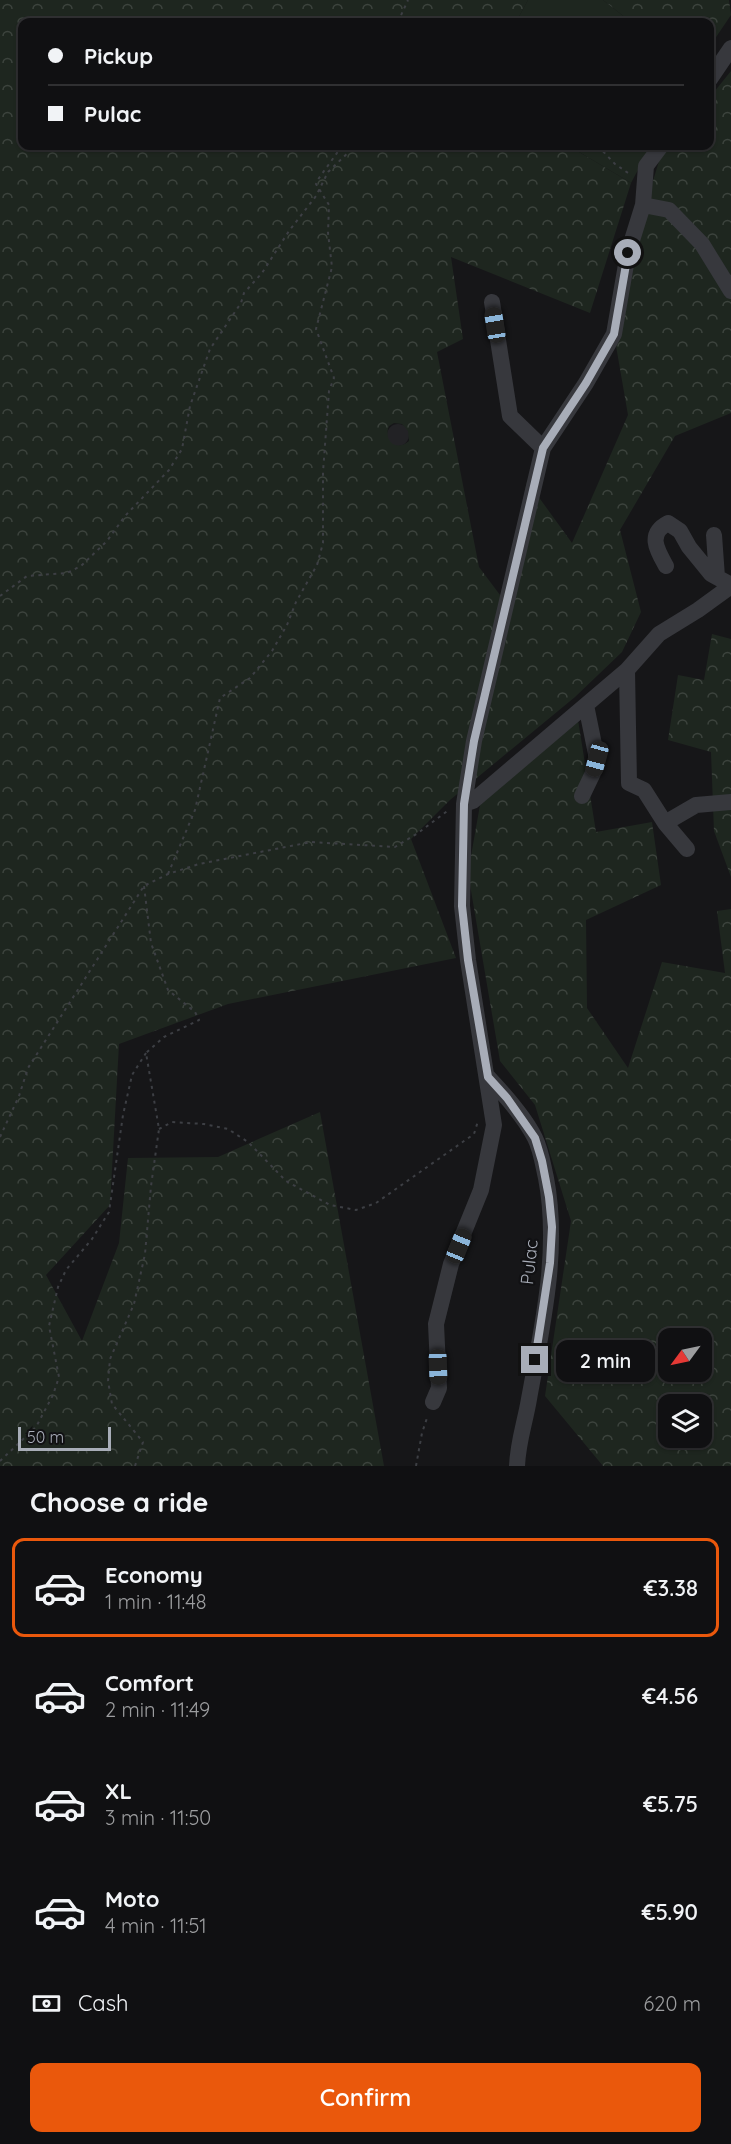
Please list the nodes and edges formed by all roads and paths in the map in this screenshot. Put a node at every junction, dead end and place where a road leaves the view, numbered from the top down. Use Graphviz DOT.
graph roads {
  1 [pos="408,0"];
  2 [pos="400,18"];
  3 [pos="731,48"];
  4 [pos="714,72"];
  5 [pos="339,150"];
  6 [pos="351,150"];
  7 [pos="602,150"];
  8 [pos="658,150"];
  9 [pos="645,181"];
  10 [pos="319,188"];
  11 [pos="643,205"];
  12 [pos="731,291"];
  13 [pos="492,302"];
  14 [pos="543,448"];
  15 [pos="714,535"];
  16 [pos="666,566"];
  17 [pos="726,583"];
  18 [pos="0,596"];
  19 [pos="627,670"];
  20 [pos="586,705"];
  21 [pos="582,796"];
  22 [pos="731,802"];
  23 [pos="464,804"];
  24 [pos="665,823"];
  25 [pos="687,849"];
  26 [pos="168,874"];
  27 [pos="144,886"];
  28 [pos="146,1053"];
  29 [pos="488,1077"];
  30 [pos="479,1116"];
  31 [pos="159,1128"];
  32 [pos="0,1137"];
  33 [pos="434,1402"];
  34 [pos="0,1461"];
  35 [pos="135,1466"];
  36 [pos="416,1466"];
  37 [pos="517,1466"];
  1 -- 2 [label="path"];
  3 -- 4 [label="street"];
  5 -- 10 [label="path"];
  6 -- 10 [label="path"];
  7 -- 9 [label="path"];
  8 -- 9 [label="street"];
  9 -- 11 [label="street"];
  10 -- 18 [label="path"];
  10 -- 26 [label="path"];
  11 -- 12 [label="street"];
  11 -- 14 [label="street"];
  13 -- 14 [label="street"];
  14 -- 23 [label="street"];
  15 -- 17 [label="street"];
  16 -- 17 [label="street"];
  17 -- 19 [label="street"];
  19 -- 20 [label="street"];
  19 -- 24 [label="street"];
  20 -- 21 [label="street"];
  20 -- 23 [label="street"];
  22 -- 24 [label="street"];
  23 -- 26 [label="path"];
  23 -- 29 [label="street"];
  24 -- 25 [label="street"];
  26 -- 27 [label="path"];
  27 -- 28 [label="path"];
  27 -- 32 [label="path"];
  28 -- 31 [label="path"];
  28 -- 34 [label="path"];
  29 -- 33 [label="street"];
  29 -- 37 [label="street, Pulac"];
  30 -- 31 [label="path"];
  31 -- 35 [label="path"];
  33 -- 36 [label="path"];
}
